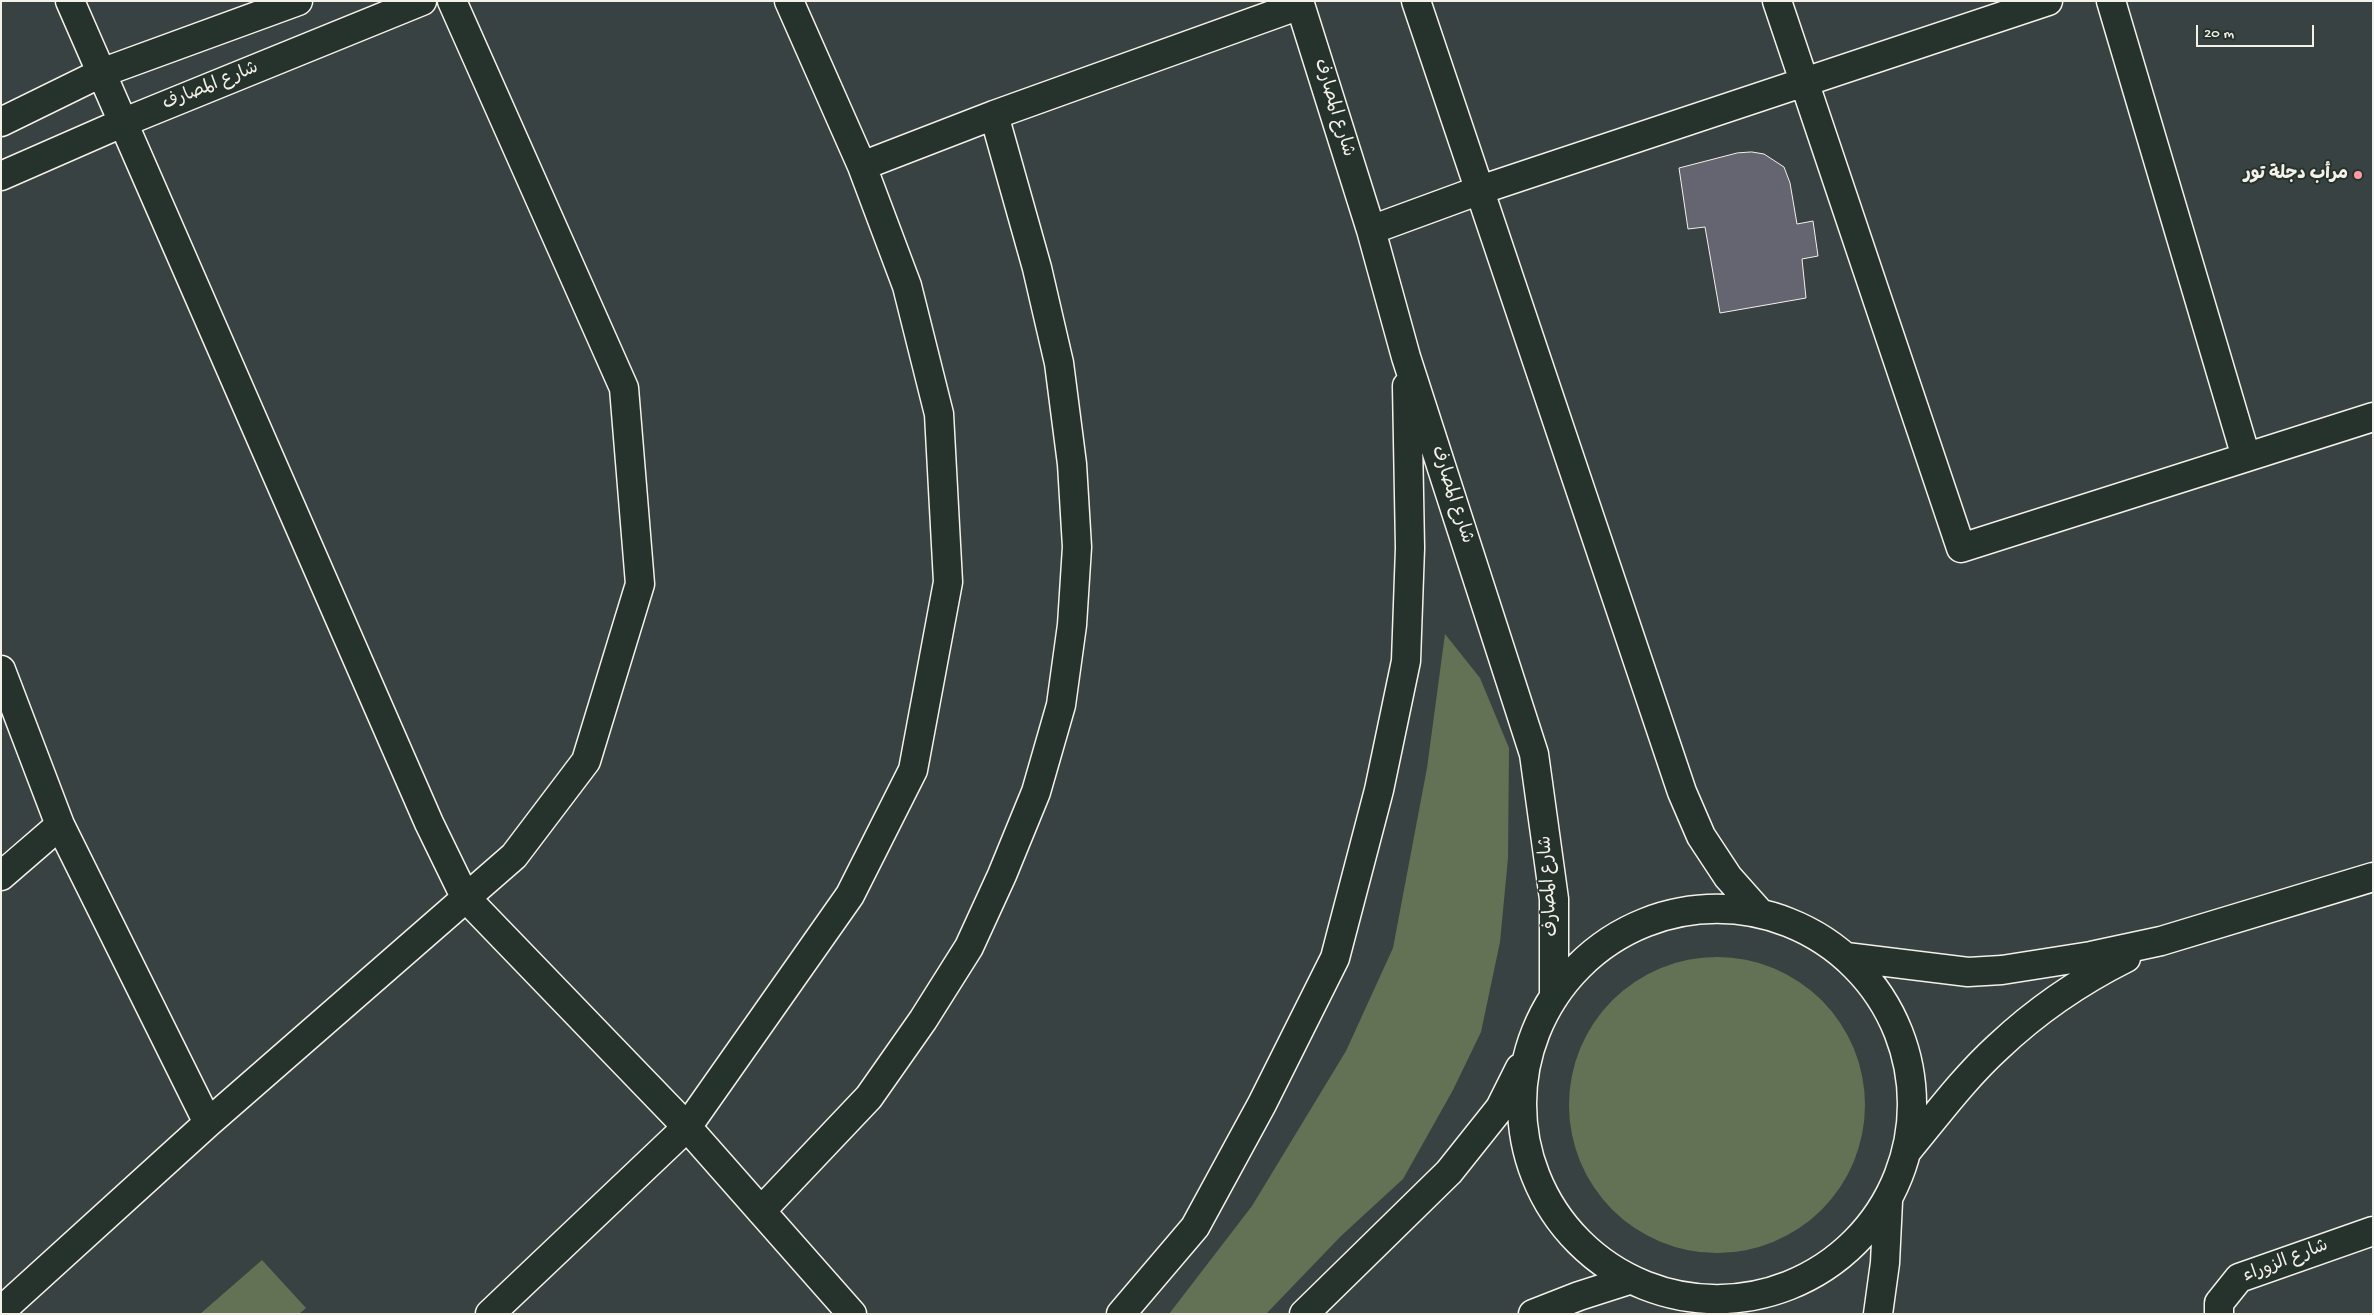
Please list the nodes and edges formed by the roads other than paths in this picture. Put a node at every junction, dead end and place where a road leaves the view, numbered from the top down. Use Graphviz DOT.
graph roads {
  1 [pos="70,1"];
  2 [pos="298,1"];
  3 [pos="422,1"];
  4 [pos="452,1"];
  5 [pos="789,1"];
  6 [pos="1416,1"];
  7 [pos="1777,1"];
  8 [pos="2048,1"];
  9 [pos="2111,1"];
  10 [pos="1300,3"];
  11 [pos="101,73"];
  12 [pos="1805,82"];
  13 [pos="994,115"];
  14 [pos="1,122"];
  15 [pos="122,123"];
  16 [pos="862,166"];
  17 [pos="1,176"];
  18 [pos="1480,190"];
  19 [pos="1371,230"];
  20 [pos="1406,357"];
  21 [pos="2373,417"];
  22 [pos="2246,457"];
  23 [pos="1,670"];
  24 [pos="60,825"];
  25 [pos="1,876"];
  26 [pos="2373,877"];
  27 [pos="465,897"];
  28 [pos="1760,913"];
  29 [pos="2161,941"];
  30 [pos="1846,957"];
  31 [pos="1554,997"];
  32 [pos="1529,1051"];
  33 [pos="208,1123"];
  34 [pos="687,1127"];
  35 [pos="1907,1151"];
  36 [pos="1888,1200"];
  37 [pos="761,1211"];
  38 [pos="2373,1231"];
  39 [pos="1629,1280"];
  40 [pos="1656,1291"];
  41 [pos="10,1303"];
  42 [pos="490,1314"];
  43 [pos="852,1314"];
  44 [pos="1121,1314"];
  45 [pos="1304,1314"];
  46 [pos="1533,1314"];
  47 [pos="1686,1314"];
  48 [pos="1878,1314"];
  49 [pos="2219,1314"];
  1 -- 11 [label="street"];
  2 -- 11 [label="street"];
  3 -- 15 [label="street, شارع المصارف"];
  4 -- 27 [label="street"];
  5 -- 16 [label="street"];
  6 -- 18 [label="street"];
  7 -- 12 [label="street"];
  8 -- 12 [label="street"];
  9 -- 22 [label="street"];
  10 -- 13 [label="street"];
  10 -- 19 [label="street, شارع المصارف"];
  11 -- 14 [label="street"];
  11 -- 15 [label="street"];
  12 -- 18 [label="street"];
  12 -- 22 [label="street"];
  13 -- 16 [label="street"];
  13 -- 37 [label="street"];
  15 -- 17 [label="street, شارع المصارف"];
  15 -- 27 [label="street"];
  16 -- 34 [label="street"];
  18 -- 19 [label="street"];
  18 -- 28 [label="street"];
  19 -- 20 [label="street, شارع المصارف"];
  20 -- 31 [label="street, شارع المصارف"];
  20 -- 44 [label="street"];
  21 -- 22 [label="street"];
  23 -- 24 [label="street"];
  24 -- 25 [label="street"];
  24 -- 33 [label="street"];
  26 -- 29 [label="street"];
  27 -- 33 [label="street"];
  27 -- 34 [label="street"];
  28 -- 30 [label="street"];
  28 -- 31 [label="street"];
  29 -- 30 [label="street"];
  29 -- 35 [label="street"];
  30 -- 35 [label="street"];
  31 -- 32 [label="street"];
  32 -- 39 [label="street"];
  32 -- 45 [label="street"];
  33 -- 41 [label="street"];
  34 -- 37 [label="street"];
  34 -- 42 [label="street"];
  35 -- 36 [label="street"];
  36 -- 40 [label="street"];
  36 -- 48 [label="street"];
  37 -- 43 [label="street"];
  38 -- 49 [label="street, شارع الزوراء"];
  39 -- 40 [label="street"];
  39 -- 46 [label="street"];
  40 -- 47 [label="street"];
}
